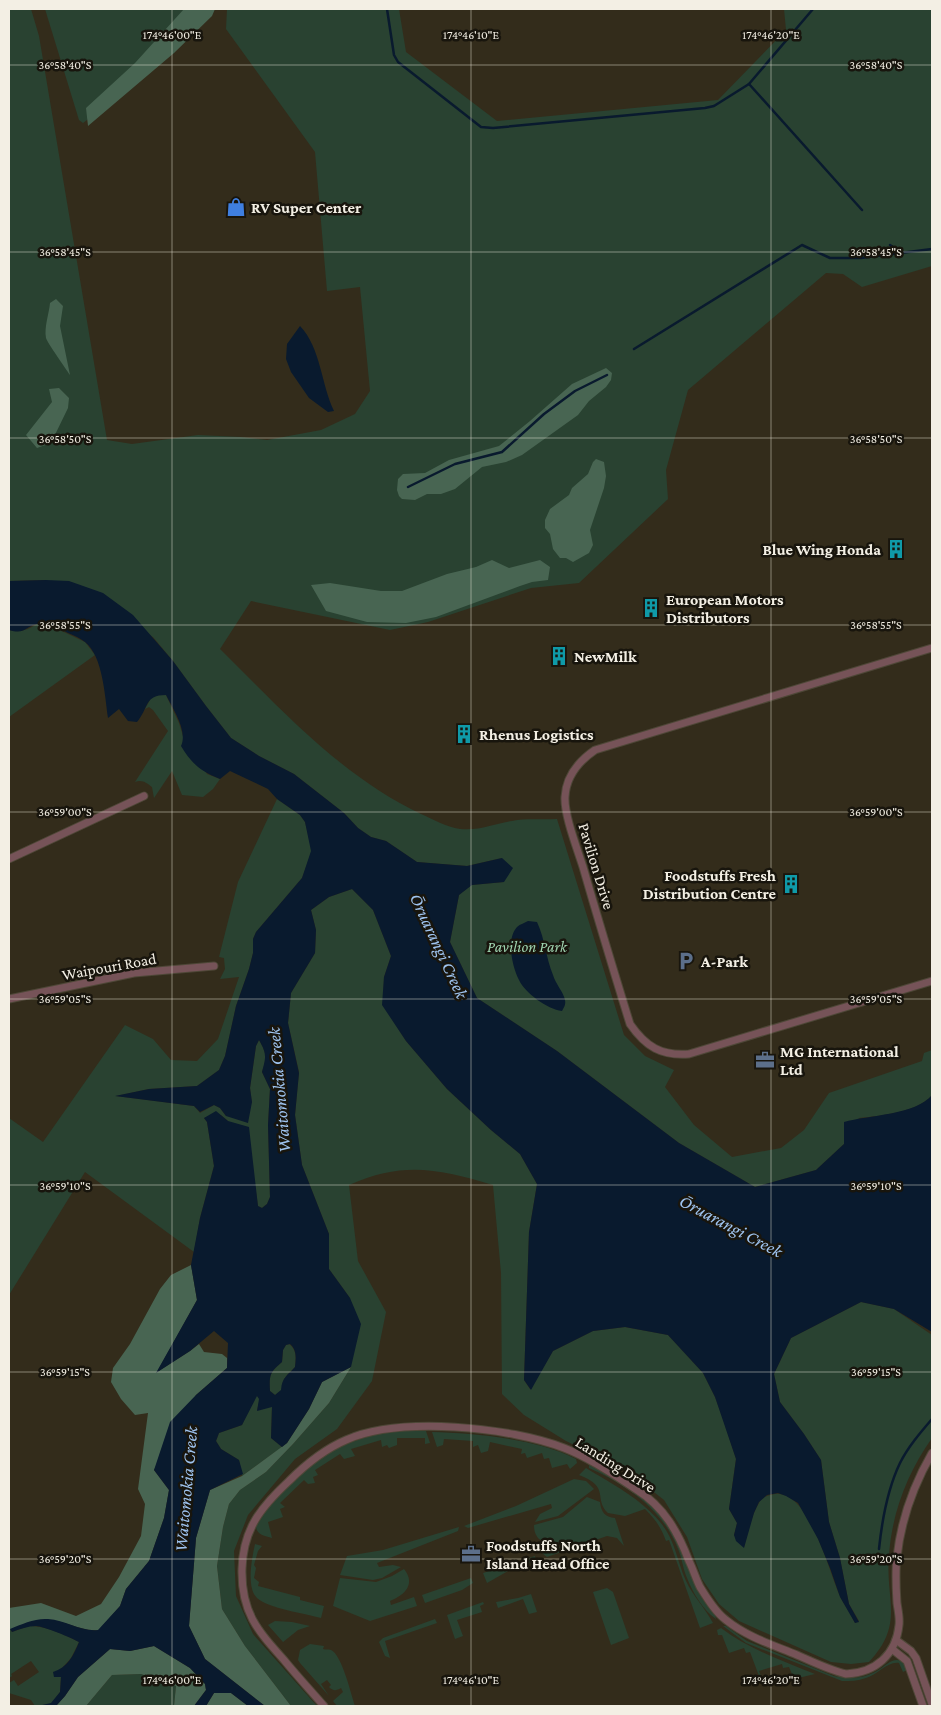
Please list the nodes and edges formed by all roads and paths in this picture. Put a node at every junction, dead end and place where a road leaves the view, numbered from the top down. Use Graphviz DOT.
graph roads {
  1 [pos="932,648"];
  2 [pos="144,796"];
  3 [pos="9,859"];
  4 [pos="214,966"];
  5 [pos="932,982"];
  6 [pos="9,998"];
  7 [pos="932,1454"];
  8 [pos="896,1640"];
  9 [pos="892,1648"];
  10 [pos="932,1704"];
  11 [pos="324,1706"];
  12 [pos="923,1706"];
  1 -- 5 [label="street, Pavilion Drive"];
  2 -- 3 [label="street"];
  4 -- 6 [label="street, Waipouri Road"];
  7 -- 8 [label="street, Landing Drive"];
  8 -- 9 [label="street, Landing Drive"];
  8 -- 10 [label="street"];
  9 -- 11 [label="street, Landing Drive"];
  9 -- 12 [label="street"];
}
